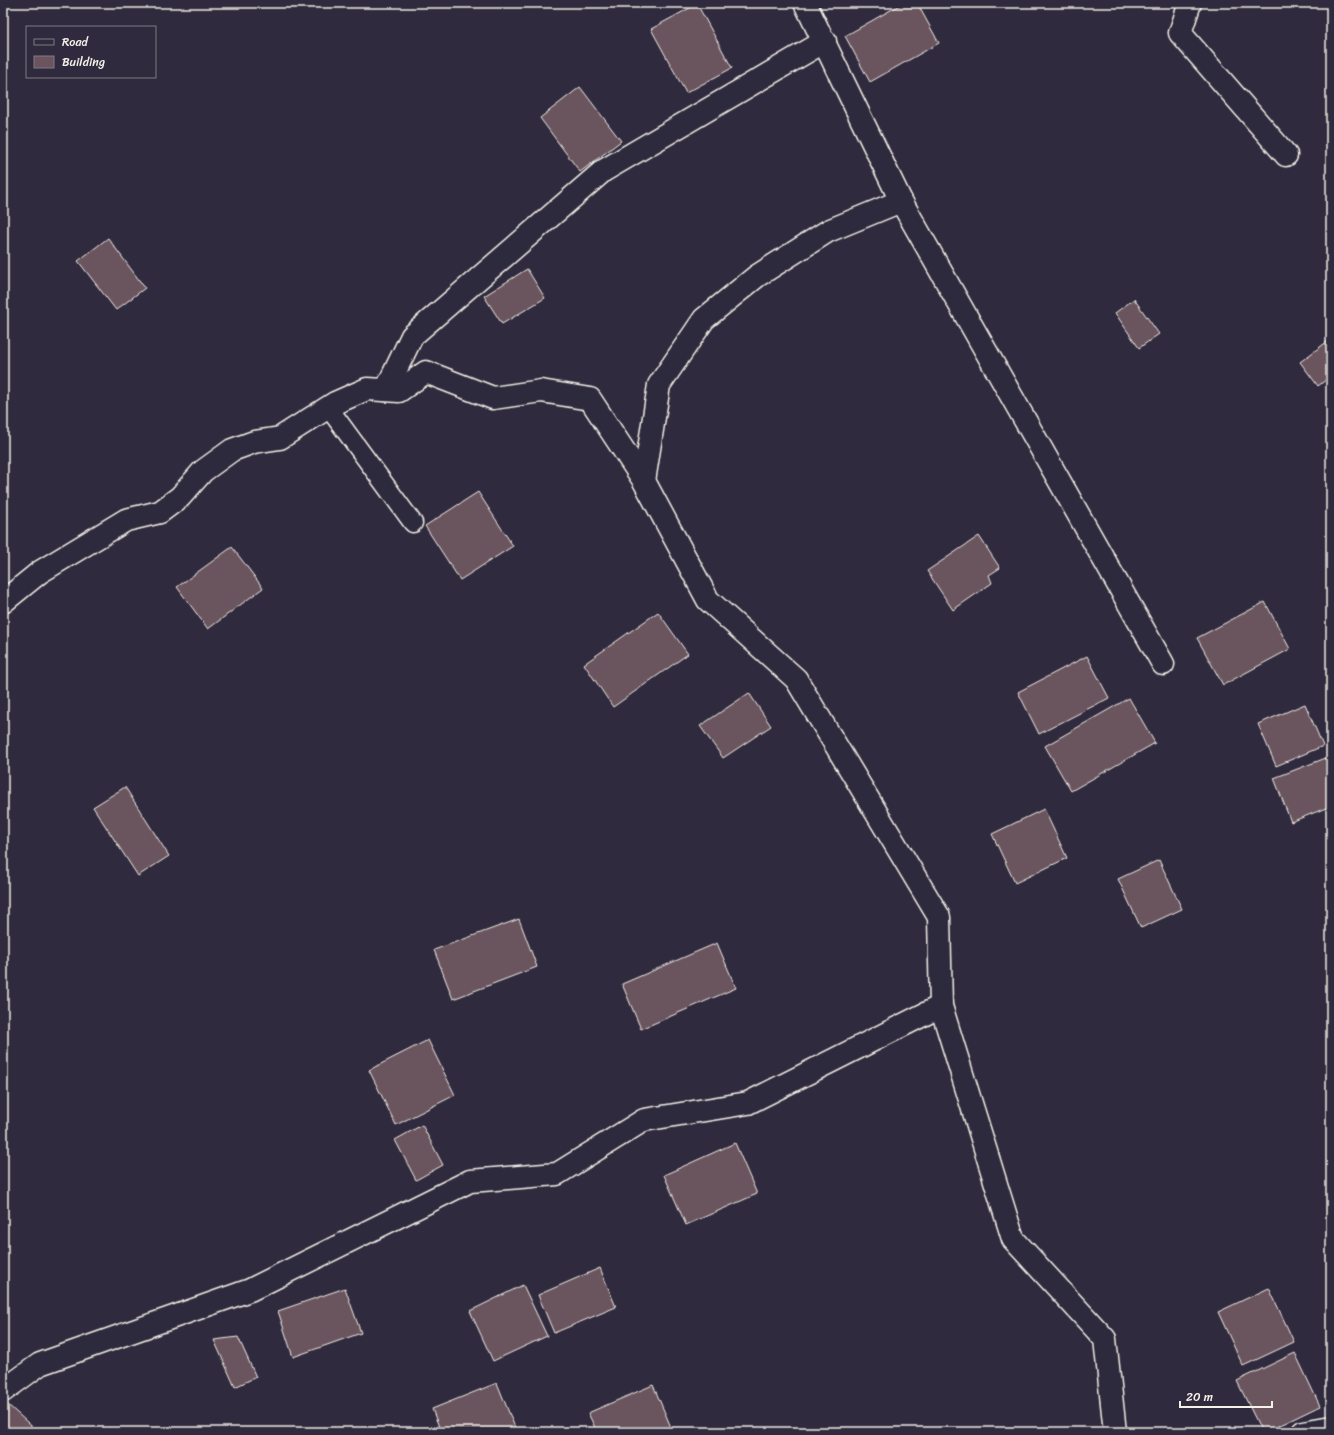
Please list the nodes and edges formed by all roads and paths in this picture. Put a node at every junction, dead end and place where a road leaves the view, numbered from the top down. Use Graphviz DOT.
graph roads {
  1 [pos="805,3"];
  2 [pos="1190,3"];
  3 [pos="825,41"];
  4 [pos="1286,155"];
  5 [pos="901,201"];
  6 [pos="386,390"];
  7 [pos="328,407"];
  8 [pos="644,481"];
  9 [pos="413,523"];
  10 [pos="3,602"];
  11 [pos="1163,664"];
  12 [pos="941,1006"];
  13 [pos="3,1392"];
  14 [pos="1331,1427"];
  15 [pos="1115,1432"];
  16 [pos="1303,1432"];
  1 -- 3 [label="street"];
  2 -- 4 [label="street"];
  3 -- 5 [label="street"];
  3 -- 6 [label="street"];
  5 -- 8 [label="street"];
  5 -- 11 [label="street"];
  6 -- 7 [label="street"];
  6 -- 8 [label="street"];
  7 -- 9 [label="lane"];
  7 -- 10 [label="street"];
  8 -- 12 [label="street"];
  12 -- 13 [label="street"];
  12 -- 15 [label="street"];
  14 -- 16 [label="street"];
}
